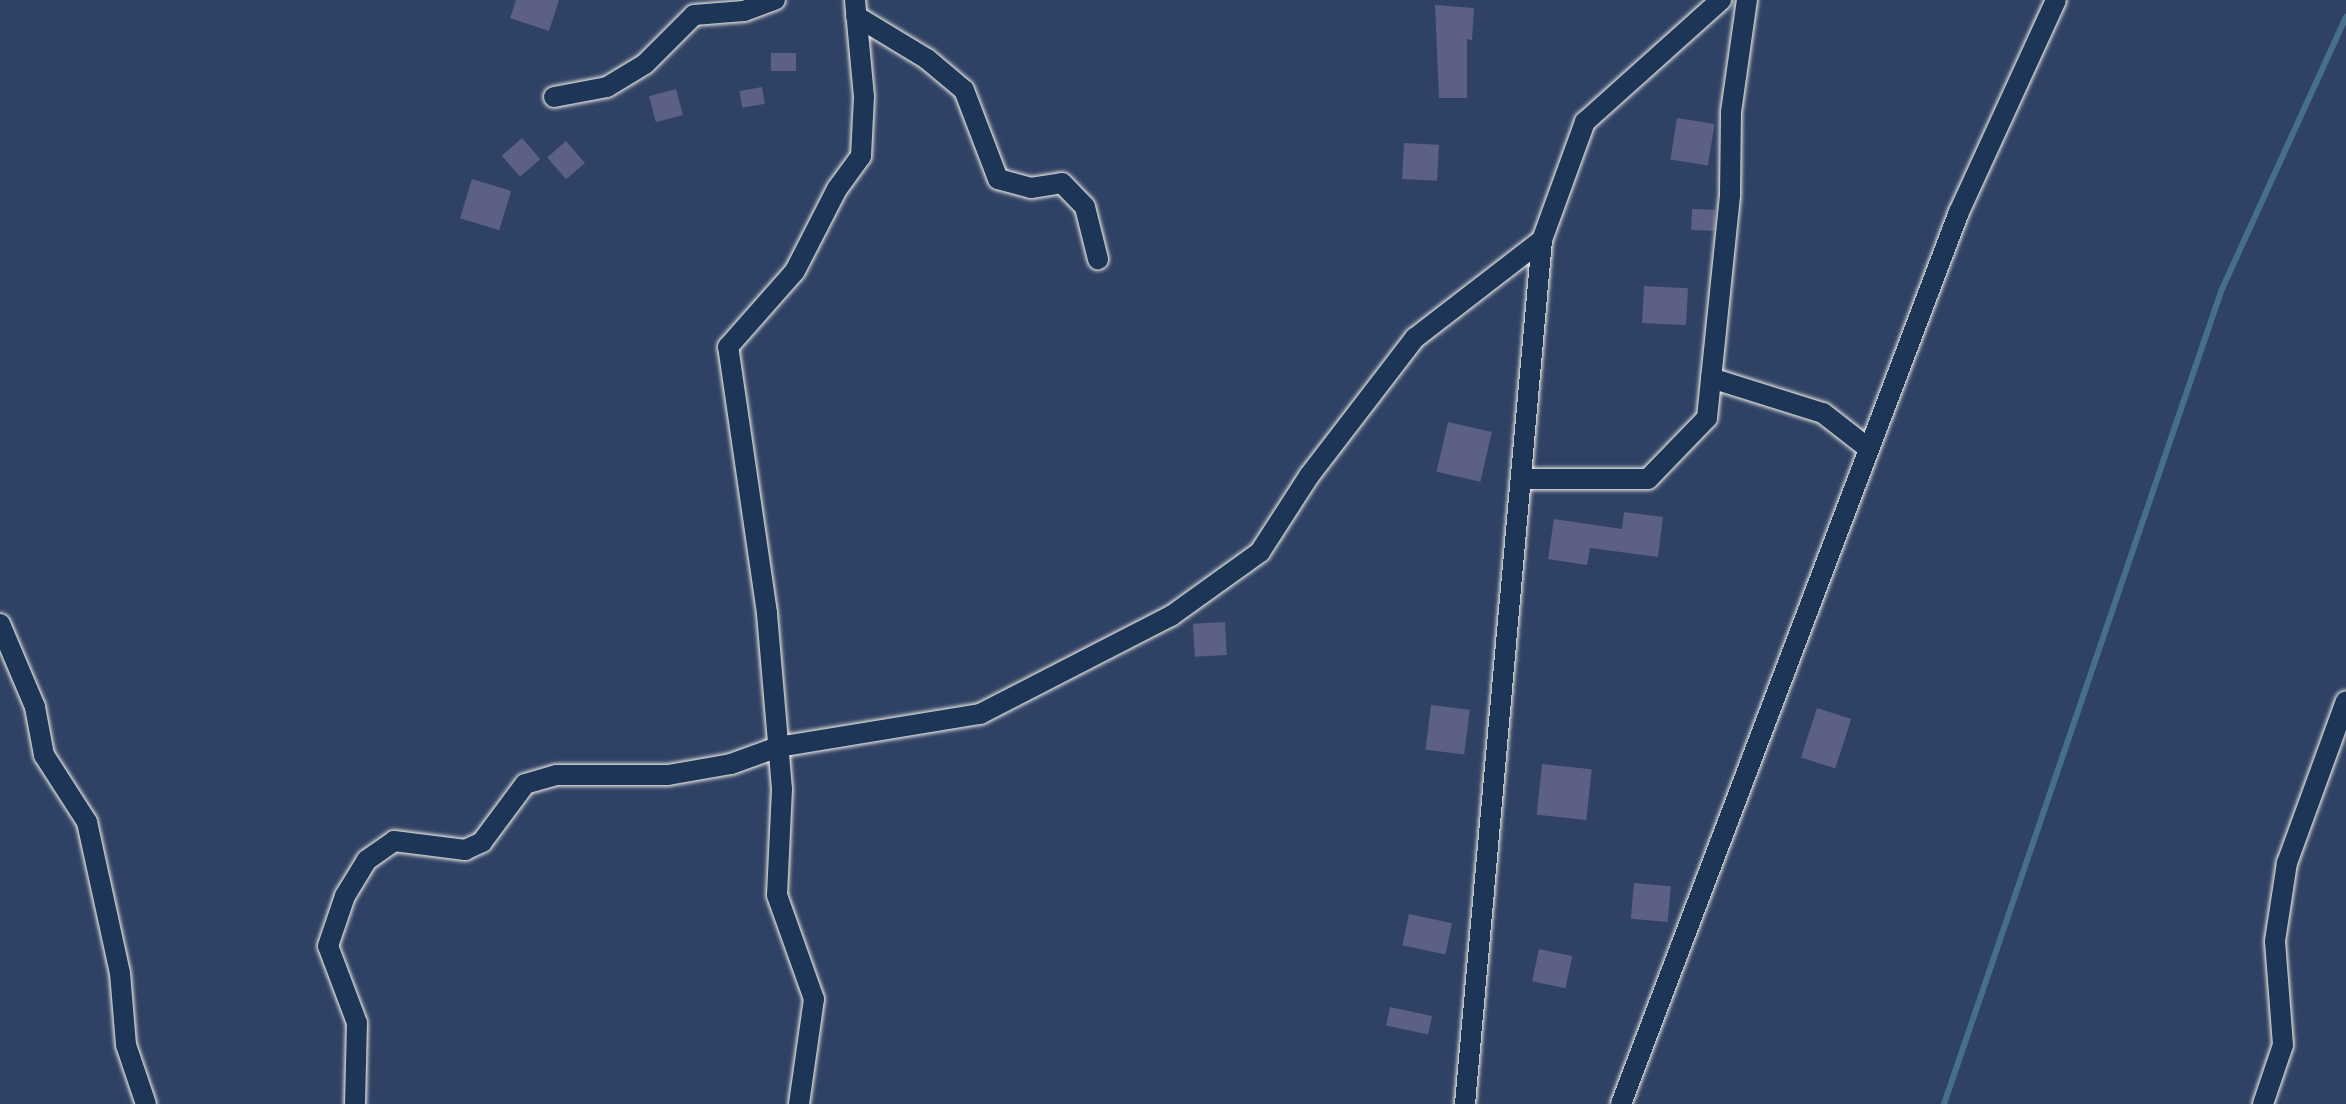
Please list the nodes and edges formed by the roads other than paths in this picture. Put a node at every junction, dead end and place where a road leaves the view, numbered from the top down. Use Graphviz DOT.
graph roads {
  1 [pos="775,0"];
  2 [pos="1721,0"];
  3 [pos="1747,0"];
  4 [pos="2056,0"];
  5 [pos="856,8"];
  6 [pos="554,97"];
  7 [pos="1542,240"];
  8 [pos="1098,259"];
  9 [pos="1711,378"];
  10 [pos="1869,449"];
  11 [pos="1521,479"];
  12 [pos="0,624"];
  13 [pos="2346,701"];
  14 [pos="778,747"];
  15 [pos="146,1104"];
  16 [pos="355,1104"];
  17 [pos="799,1104"];
  18 [pos="1465,1104"];
  19 [pos="1621,1104"];
  20 [pos="2263,1104"];
  1 -- 6 [label="street"];
  2 -- 7 [label="street"];
  3 -- 9 [label="street"];
  4 -- 10 [label="street"];
  5 -- 8 [label="street"];
  5 -- 14 [label="street"];
  7 -- 11 [label="street"];
  7 -- 14 [label="street"];
  9 -- 10 [label="street"];
  9 -- 11 [label="street"];
  10 -- 19 [label="street"];
  11 -- 18 [label="street"];
  12 -- 15 [label="street"];
  13 -- 20 [label="street"];
  14 -- 16 [label="street"];
  14 -- 17 [label="street"];
}
